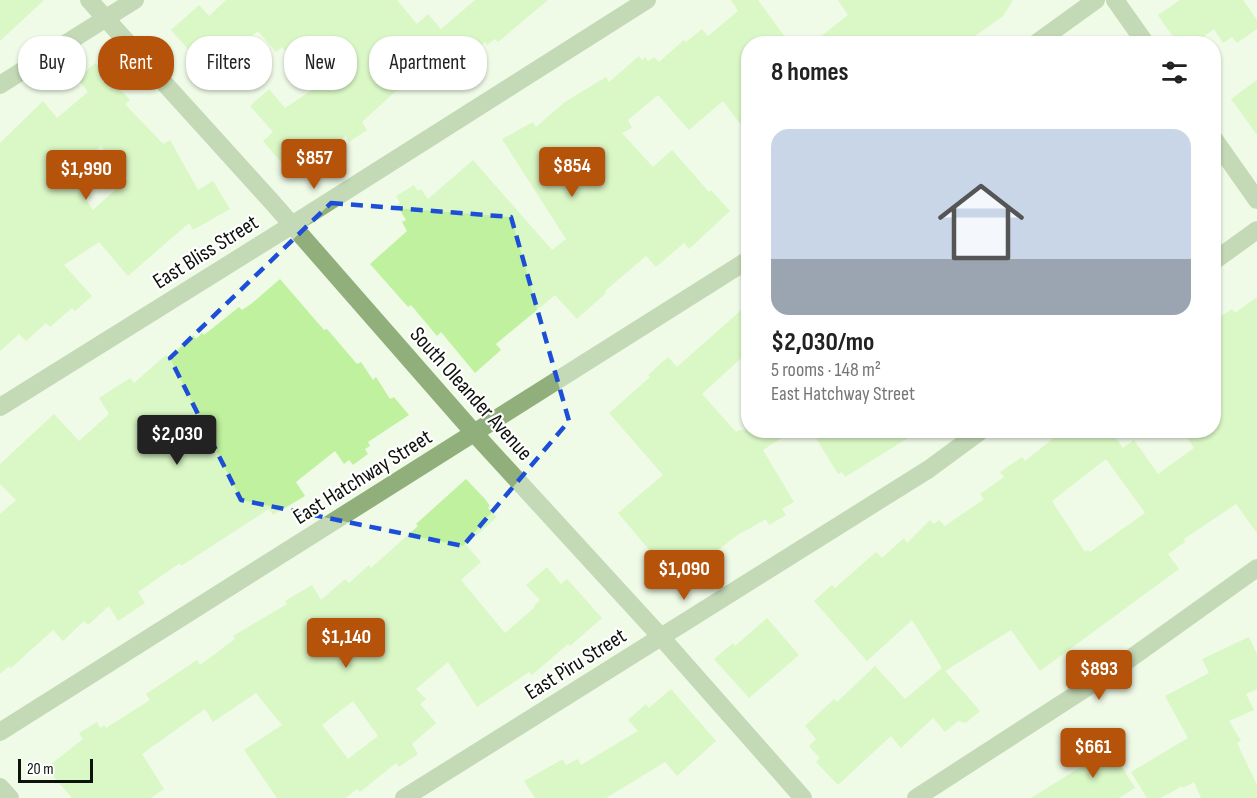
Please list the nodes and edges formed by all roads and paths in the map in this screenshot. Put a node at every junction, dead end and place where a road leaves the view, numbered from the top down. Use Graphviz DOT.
graph roads {
  1 [pos="89,0"];
  2 [pos="135,0"];
  3 [pos="646,0"];
  4 [pos="1096,0"];
  5 [pos="1115,0"];
  6 [pos="107,19"];
  7 [pos="1046,36"];
  8 [pos="1140,36"];
  9 [pos="0,85"];
  10 [pos="1221,149"];
  11 [pos="1257,200"];
  12 [pos="292,225"];
  13 [pos="1257,230"];
  14 [pos="1221,256"];
  15 [pos="741,264"];
  16 [pos="0,407"];
  17 [pos="475,434"];
  18 [pos="971,438"];
  19 [pos="1257,568"];
  20 [pos="661,637"];
  21 [pos="0,732"];
  22 [pos="0,787"];
  23 [pos="10,798"];
  24 [pos="404,798"];
  25 [pos="803,798"];
  26 [pos="916,798"];
  1 -- 6 [label="street, South Oleander Avenue"];
  2 -- 6 [label="street"];
  3 -- 12 [label="street, East Bliss Street"];
  4 -- 7 [label="street"];
  5 -- 8 [label="street"];
  6 -- 9 [label="street"];
  6 -- 12 [label="street, South Oleander Avenue"];
  10 -- 11 [label="street"];
  12 -- 16 [label="street, East Bliss Street"];
  12 -- 17 [label="street, South Oleander Avenue"];
  13 -- 14 [label="street"];
  15 -- 17 [label="street, East Hatchway Street"];
  17 -- 20 [label="street, South Oleander Avenue"];
  17 -- 21 [label="street, East Hatchway Street"];
  18 -- 20 [label="street, East Piru Street"];
  19 -- 26 [label="street"];
  20 -- 24 [label="street, East Piru Street"];
  20 -- 25 [label="street, South Oleander Avenue"];
  22 -- 23 [label="street"];
}
